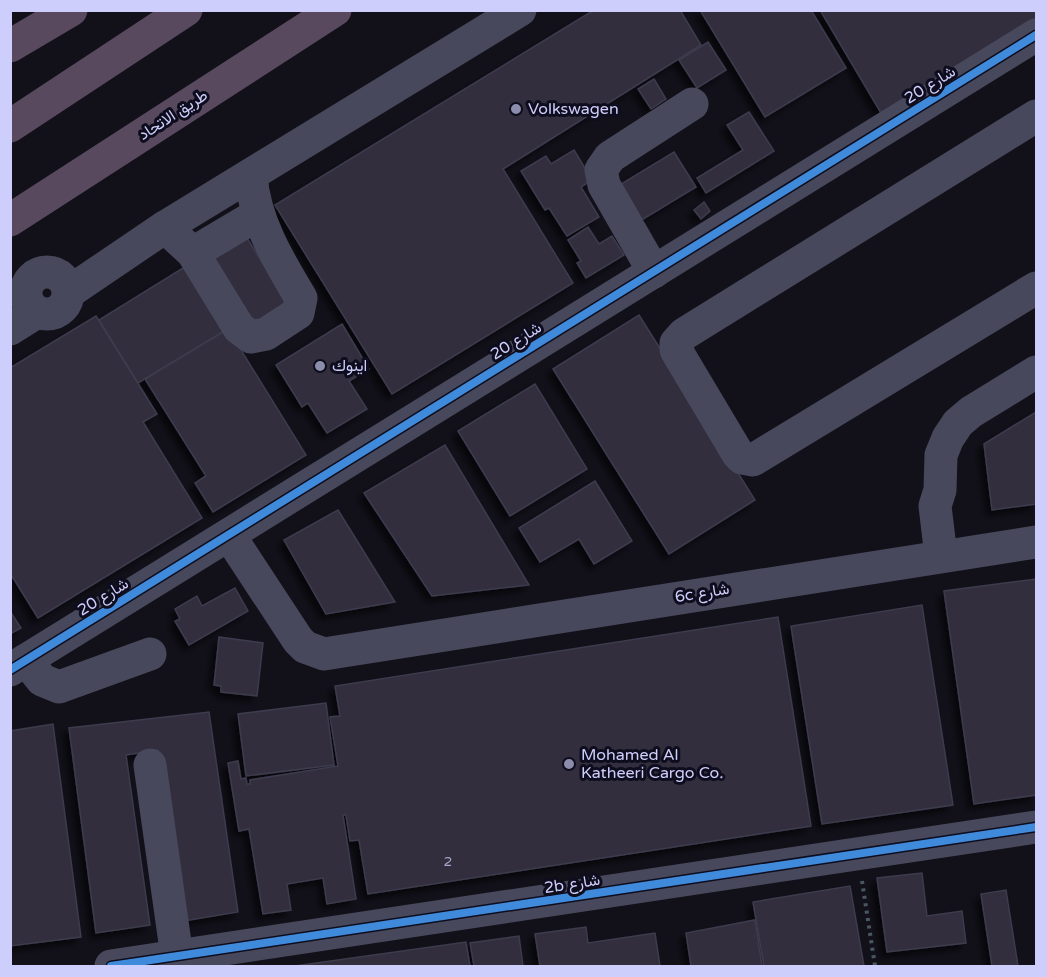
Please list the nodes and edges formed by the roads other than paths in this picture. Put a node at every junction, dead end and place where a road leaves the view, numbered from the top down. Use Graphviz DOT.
graph roads {
  1 [pos="71,10"];
  2 [pos="186,10"];
  3 [pos="335,10"];
  4 [pos="520,10"];
  5 [pos="1036,35"];
  6 [pos="10,46"];
  7 [pos="692,104"];
  8 [pos="1036,116"];
  9 [pos="10,126"];
  10 [pos="251,175"];
  11 [pos="258,215"];
  12 [pos="10,220"];
  13 [pos="165,227"];
  14 [pos="193,253"];
  15 [pos="654,272"];
  16 [pos="1036,288"];
  17 [pos="24,321"];
  18 [pos="1036,372"];
  19 [pos="236,530"];
  20 [pos="1036,542"];
  21 [pos="952,554"];
  22 [pos="150,654"];
  23 [pos="18,665"];
  24 [pos="150,765"];
  25 [pos="1036,827"];
  26 [pos="248,956"];
  27 [pos="177,957"];
  28 [pos="111,966"];
  1 -- 6 [label="highway"];
  2 -- 9 [label="highway"];
  3 -- 12 [label="highway, طريق الاتحاد"];
  4 -- 10 [label="street"];
  5 -- 15 [label="street, شارع 20"];
  7 -- 15 [label="street"];
  8 -- 16 [label="street"];
  10 -- 11 [label="street"];
  10 -- 13 [label="street"];
  11 -- 14 [label="street"];
  11 -- 14 [label="street"];
  13 -- 14 [label="street"];
  13 -- 17 [label="street"];
  15 -- 19 [label="street, شارع 20"];
  18 -- 21 [label="street"];
  19 -- 21 [label="street, 6c شارع"];
  19 -- 23 [label="street, شارع 20"];
  20 -- 21 [label="street, 6c شارع"];
  22 -- 23 [label="street"];
  24 -- 27 [label="street"];
  25 -- 26 [label="street, 2b شارع"];
  26 -- 27 [label="street, 2b شارع"];
  27 -- 28 [label="street, 2b شارع"];
}
